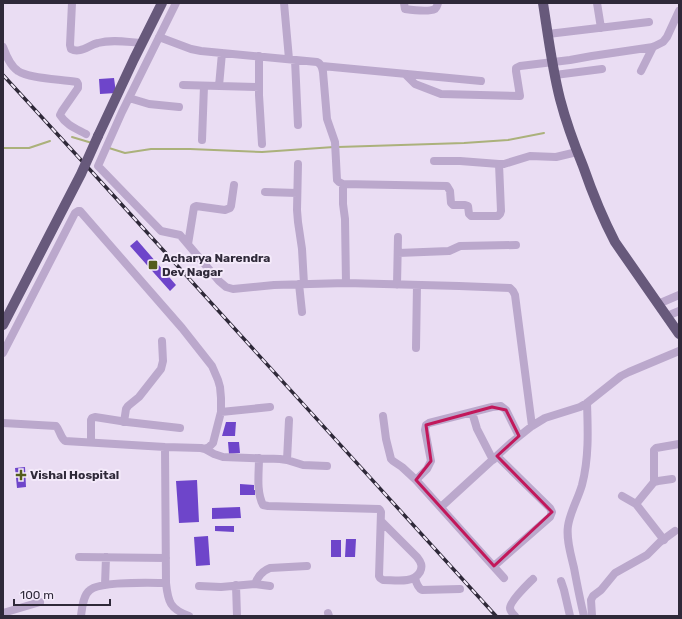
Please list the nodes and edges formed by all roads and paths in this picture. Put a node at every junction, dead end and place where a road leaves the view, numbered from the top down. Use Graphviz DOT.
graph roads {
  1 [pos="72,3"];
  2 [pos="162,3"];
  3 [pos="176,3"];
  4 [pos="284,3"];
  5 [pos="404,3"];
  6 [pos="438,3"];
  7 [pos="543,3"];
  8 [pos="597,3"];
  9 [pos="679,11"];
  10 [pos="649,22"];
  11 [pos="601,28"];
  12 [pos="548,34"];
  13 [pos="159,37"];
  14 [pos="142,43"];
  15 [pos="3,47"];
  16 [pos="653,47"];
  17 [pos="222,53"];
  18 [pos="259,56"];
  19 [pos="292,59"];
  20 [pos="552,62"];
  21 [pos="322,66"];
  22 [pos="602,69"];
  23 [pos="641,71"];
  24 [pos="406,74"];
  25 [pos="555,75"];
  26 [pos="481,81"];
  27 [pos="183,85"];
  28 [pos="204,86"];
  29 [pos="219,86"];
  30 [pos="259,87"];
  31 [pos="129,98"];
  32 [pos="179,107"];
  33 [pos="298,125"];
  34 [pos="86,134"];
  35 [pos="202,140"];
  36 [pos="262,144"];
  37 [pos="577,152"];
  38 [pos="434,161"];
  39 [pos="298,164"];
  40 [pos="499,164"];
  41 [pos="343,184"];
  42 [pos="234,185"];
  43 [pos="265,192"];
  44 [pos="297,193"];
  45 [pos="398,237"];
  46 [pos="188,244"];
  47 [pos="516,245"];
  48 [pos="398,253"];
  49 [pos="346,283"];
  50 [pos="302,284"];
  51 [pos="397,284"];
  52 [pos="417,285"];
  53 [pos="679,295"];
  54 [pos="658,304"];
  55 [pos="679,311"];
  56 [pos="302,312"];
  57 [pos="667,316"];
  58 [pos="3,325"];
  59 [pos="679,334"];
  60 [pos="162,341"];
  61 [pos="416,348"];
  62 [pos="679,351"];
  63 [pos="3,353"];
  64 [pos="587,403"];
  65 [pos="270,407"];
  66 [pos="221,412"];
  67 [pos="472,412"];
  68 [pos="383,416"];
  69 [pos="289,420"];
  70 [pos="124,422"];
  71 [pos="3,423"];
  72 [pos="532,426"];
  73 [pos="180,428"];
  74 [pos="519,436"];
  75 [pos="91,442"];
  76 [pos="679,444"];
  77 [pos="165,447"];
  78 [pos="205,449"];
  79 [pos="259,458"];
  80 [pos="495,458"];
  81 [pos="287,460"];
  82 [pos="328,466"];
  83 [pos="672,479"];
  84 [pos="416,480"];
  85 [pos="654,482"];
  86 [pos="622,496"];
  87 [pos="636,504"];
  88 [pos="441,507"];
  89 [pos="381,521"];
  90 [pos="675,531"];
  91 [pos="664,540"];
  92 [pos="79,556"];
  93 [pos="106,557"];
  94 [pos="166,558"];
  95 [pos="307,566"];
  96 [pos="494,566"];
  97 [pos="415,578"];
  98 [pos="504,578"];
  99 [pos="532,579"];
  100 [pos="561,581"];
  101 [pos="166,583"];
  102 [pos="255,584"];
  103 [pos="105,585"];
  104 [pos="199,586"];
  105 [pos="236,586"];
  106 [pos="270,586"];
  107 [pos="460,589"];
  108 [pos="40,602"];
  109 [pos="3,613"];
  110 [pos="81,616"];
  111 [pos="189,616"];
  112 [pos="237,616"];
  113 [pos="515,616"];
  114 [pos="570,616"];
  115 [pos="584,616"];
  116 [pos="592,616"];
  1 -- 14 [label="street"];
  2 -- 14 [label="main road"];
  3 -- 13 [label="street"];
  4 -- 19 [label="street"];
  5 -- 6 [label="street"];
  7 -- 12 [label="main road"];
  8 -- 11 [label="street"];
  9 -- 16 [label="street"];
  10 -- 11 [label="street"];
  11 -- 12 [label="street"];
  12 -- 20 [label="main road"];
  13 -- 17 [label="street"];
  13 -- 31 [label="street"];
  14 -- 58 [label="main road, bridge"];
  15 -- 34 [label="street"];
  16 -- 20 [label="street"];
  16 -- 23 [label="street"];
  17 -- 18 [label="street"];
  17 -- 29 [label="street"];
  18 -- 19 [label="street"];
  18 -- 30 [label="street"];
  19 -- 21 [label="street"];
  19 -- 33 [label="street"];
  20 -- 24 [label="street"];
  20 -- 25 [label="main road"];
  21 -- 24 [label="street"];
  21 -- 41 [label="street"];
  22 -- 25 [label="street"];
  24 -- 26 [label="street"];
  25 -- 37 [label="main road"];
  27 -- 28 [label="street"];
  28 -- 29 [label="street"];
  28 -- 35 [label="street"];
  29 -- 30 [label="street"];
  30 -- 36 [label="street"];
  31 -- 32 [label="street"];
  31 -- 46 [label="street"];
  37 -- 40 [label="street"];
  37 -- 54 [label="main road"];
  38 -- 40 [label="street"];
  39 -- 44 [label="street"];
  40 -- 41 [label="street"];
  41 -- 49 [label="street"];
  42 -- 46 [label="street"];
  43 -- 44 [label="street"];
  44 -- 50 [label="street"];
  45 -- 48 [label="street"];
  46 -- 50 [label="street"];
  47 -- 48 [label="street"];
  48 -- 51 [label="street"];
  49 -- 50 [label="street"];
  49 -- 51 [label="street"];
  50 -- 56 [label="street"];
  51 -- 52 [label="street"];
  52 -- 61 [label="street"];
  52 -- 72 [label="street"];
  53 -- 54 [label="street"];
  54 -- 57 [label="main road"];
  55 -- 57 [label="street"];
  57 -- 59 [label="main road"];
  60 -- 70 [label="street"];
  62 -- 64 [label="street"];
  63 -- 66 [label="street"];
  64 -- 72 [label="street"];
  64 -- 115 [label="street"];
  65 -- 66 [label="street"];
  66 -- 78 [label="street"];
  67 -- 74 [label="street"];
  67 -- 80 [label="street"];
  67 -- 84 [label="street"];
  68 -- 84 [label="street"];
  69 -- 81 [label="street"];
  70 -- 73 [label="street"];
  70 -- 75 [label="street"];
  71 -- 75 [label="street"];
  72 -- 74 [label="street"];
  74 -- 80 [label="street"];
  75 -- 77 [label="street"];
  76 -- 85 [label="street"];
  77 -- 78 [label="street"];
  77 -- 94 [label="street"];
  78 -- 79 [label="street"];
  79 -- 81 [label="street"];
  79 -- 89 [label="street"];
  80 -- 88 [label="street"];
  80 -- 96 [label="street"];
  81 -- 82 [label="street"];
  83 -- 85 [label="street"];
  84 -- 88 [label="street"];
  85 -- 87 [label="street"];
  86 -- 87 [label="street"];
  87 -- 91 [label="street"];
  88 -- 96 [label="street"];
  89 -- 97 [label="street"];
  89 -- 97 [label="street"];
  90 -- 91 [label="street"];
  91 -- 116 [label="street"];
  92 -- 93 [label="street"];
  93 -- 94 [label="street"];
  93 -- 103 [label="street"];
  94 -- 101 [label="street"];
  95 -- 102 [label="street"];
  96 -- 98 [label="street"];
  97 -- 107 [label="street"];
  99 -- 113 [label="street"];
  100 -- 114 [label="street"];
  101 -- 103 [label="street"];
  101 -- 111 [label="street"];
  102 -- 105 [label="street"];
  102 -- 106 [label="street"];
  103 -- 110 [label="street"];
  104 -- 105 [label="street"];
  105 -- 112 [label="street"];
  108 -- 109 [label="street"];
}
